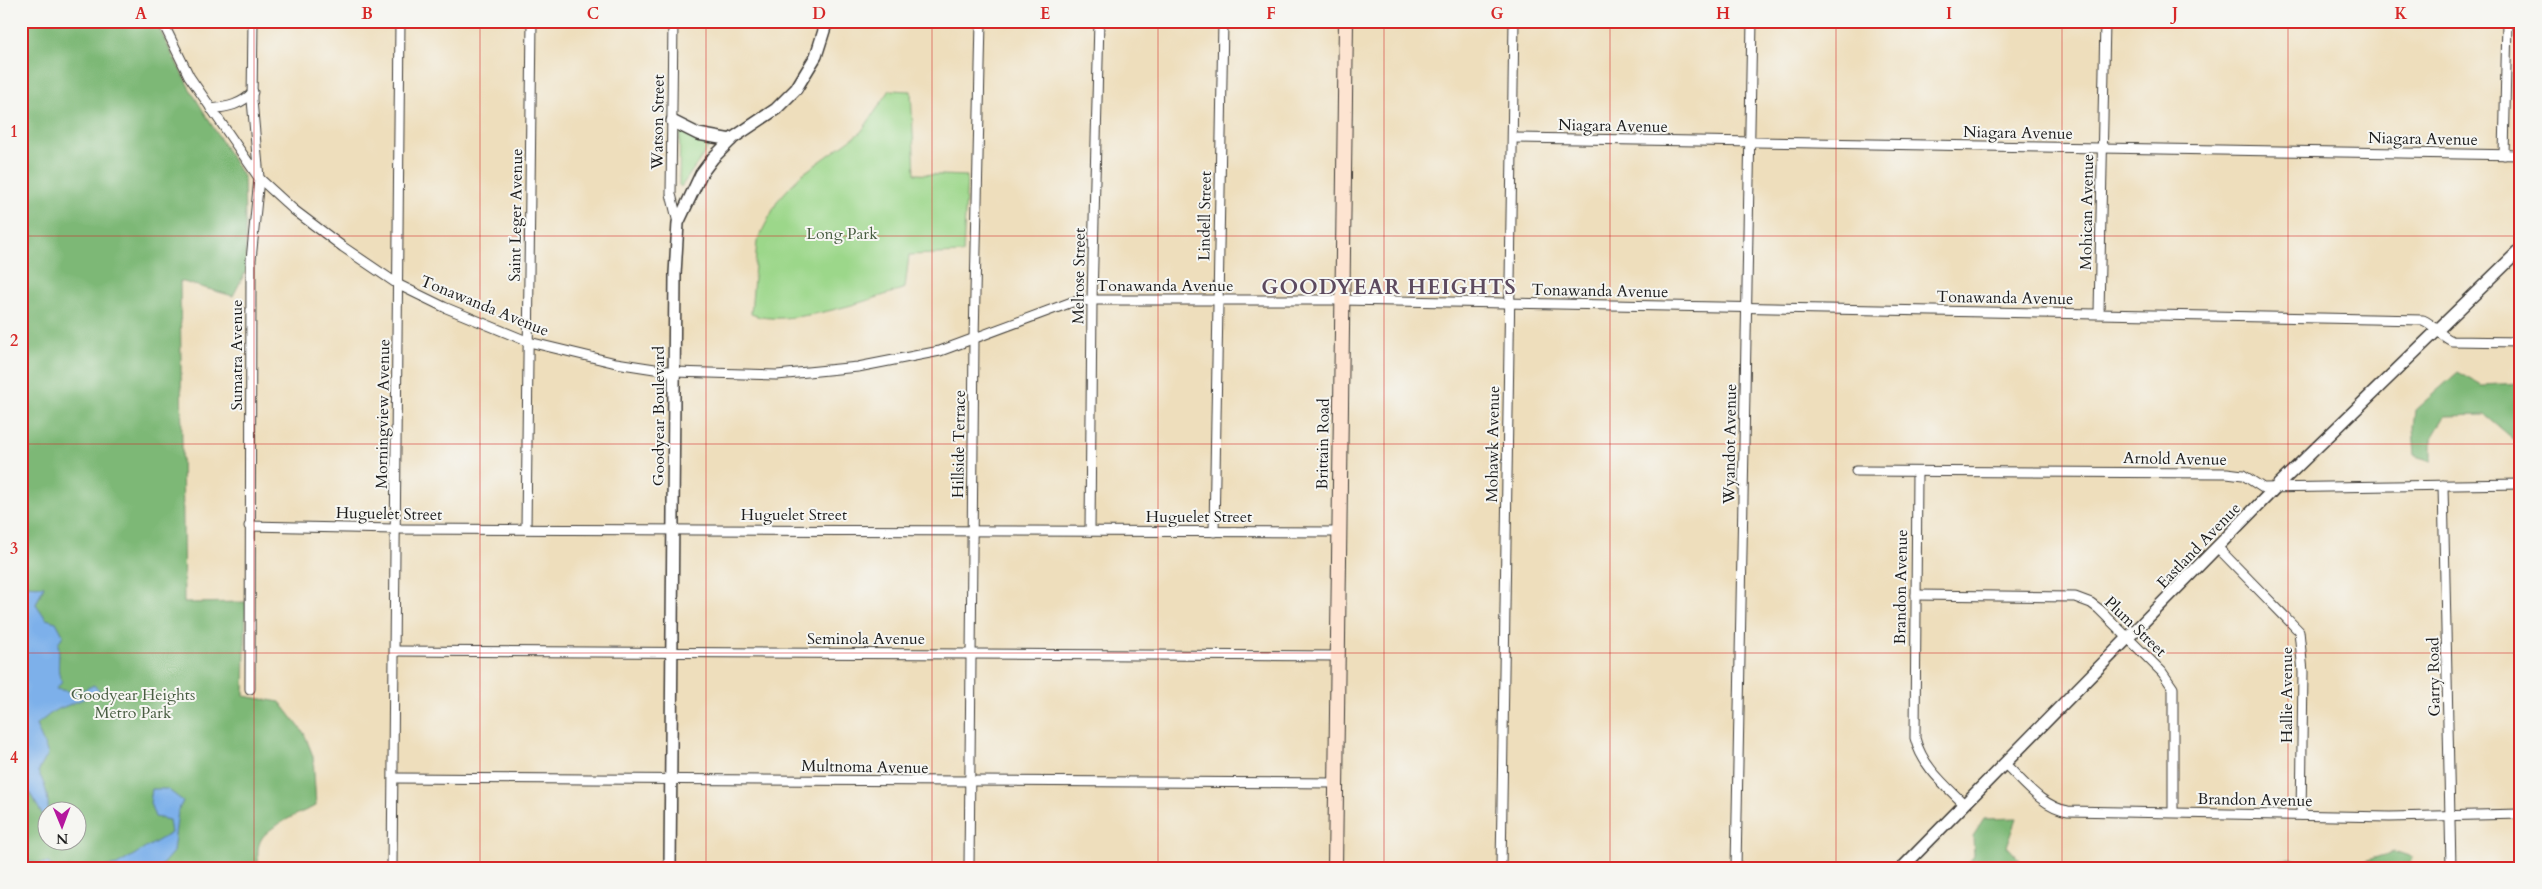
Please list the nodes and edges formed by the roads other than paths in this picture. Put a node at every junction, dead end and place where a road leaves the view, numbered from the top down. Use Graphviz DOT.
graph roads {
  1 [pos="162,21"];
  2 [pos="254,21"];
  3 [pos="400,21"];
  4 [pos="532,21"];
  5 [pos="673,21"];
  6 [pos="827,21"];
  7 [pos="981,21"];
  8 [pos="1099,21"];
  9 [pos="1223,21"];
  10 [pos="1346,21"];
  11 [pos="1514,21"];
  12 [pos="1752,21"];
  13 [pos="2105,21"];
  14 [pos="2507,21"];
  15 [pos="253,92"];
  16 [pos="211,109"];
  17 [pos="672,121"];
  18 [pos="1514,138"];
  19 [pos="731,140"];
  20 [pos="1749,142"];
  21 [pos="2102,148"];
  22 [pos="2504,155"];
  23 [pos="2521,155"];
  24 [pos="259,178"];
  25 [pos="678,223"];
  26 [pos="2521,249"];
  27 [pos="399,285"];
  28 [pos="1092,300"];
  29 [pos="1218,300"];
  30 [pos="1342,300"];
  31 [pos="1509,304"];
  32 [pos="1746,307"];
  33 [pos="2100,314"];
  34 [pos="2438,330"];
  35 [pos="974,339"];
  36 [pos="528,342"];
  37 [pos="2521,342"];
  38 [pos="674,372"];
  39 [pos="1856,471"];
  40 [pos="1917,472"];
  41 [pos="2521,484"];
  42 [pos="2444,485"];
  43 [pos="2276,487"];
  44 [pos="249,526"];
  45 [pos="526,528"];
  46 [pos="395,529"];
  47 [pos="674,529"];
  48 [pos="973,530"];
  49 [pos="1090,531"];
  50 [pos="1214,532"];
  51 [pos="1339,532"];
  52 [pos="2218,548"];
  53 [pos="1916,595"];
  54 [pos="2129,638"];
  55 [pos="396,651"];
  56 [pos="672,652"];
  57 [pos="972,653"];
  58 [pos="1337,656"];
  59 [pos="250,689"];
  60 [pos="2005,764"];
  61 [pos="394,778"];
  62 [pos="671,779"];
  63 [pos="970,782"];
  64 [pos="1336,783"];
  65 [pos="1964,804"];
  66 [pos="2173,812"];
  67 [pos="2521,814"];
  68 [pos="2301,815"];
  69 [pos="2450,815"];
  70 [pos="392,868"];
  71 [pos="670,868"];
  72 [pos="969,868"];
  73 [pos="1335,868"];
  74 [pos="1501,868"];
  75 [pos="1736,868"];
  76 [pos="1902,868"];
  77 [pos="2451,868"];
  1 -- 16 [label="street, Tonawanda Avenue"];
  2 -- 15 [label="street, Sumatra Avenue"];
  3 -- 27 [label="street, Morningview Avenue"];
  4 -- 36 [label="street, Saint Leger Avenue"];
  5 -- 17 [label="street, Watson Street"];
  6 -- 19 [label="street, Goodyear Boulevard"];
  7 -- 35 [label="street, Hillside Terrace"];
  8 -- 28 [label="street, Melrose Street"];
  9 -- 29 [label="street, Lindell Street"];
  10 -- 30 [label="main road, Brittain Road"];
  11 -- 18 [label="street, Mohawk Avenue"];
  12 -- 20 [label="street, Wyandot Avenue"];
  13 -- 21 [label="street, Mohican Avenue"];
  14 -- 22 [label="street"];
  15 -- 16 [label="street"];
  15 -- 24 [label="street, Sumatra Avenue"];
  16 -- 24 [label="street, Tonawanda Avenue"];
  17 -- 19 [label="street"];
  17 -- 25 [label="street, Watson Street"];
  18 -- 20 [label="street, Niagara Avenue"];
  18 -- 31 [label="street, Mohawk Avenue"];
  19 -- 25 [label="street, Goodyear Boulevard"];
  20 -- 21 [label="street, Niagara Avenue"];
  20 -- 32 [label="street, Wyandot Avenue"];
  21 -- 22 [label="street, Niagara Avenue"];
  21 -- 33 [label="street, Mohican Avenue"];
  22 -- 23 [label="street, Niagara Avenue"];
  24 -- 27 [label="street, Tonawanda Avenue"];
  24 -- 44 [label="street, Sumatra Avenue"];
  25 -- 38 [label="street, Goodyear Boulevard"];
  26 -- 34 [label="street, Eastland Avenue"];
  27 -- 36 [label="street, Tonawanda Avenue"];
  27 -- 46 [label="street, Morningview Avenue"];
  28 -- 29 [label="street, Tonawanda Avenue"];
  28 -- 35 [label="street, Tonawanda Avenue"];
  28 -- 49 [label="street, Melrose Street"];
  29 -- 30 [label="street, Tonawanda Avenue"];
  29 -- 50 [label="street, Lindell Street"];
  30 -- 31 [label="street, Tonawanda Avenue"];
  30 -- 51 [label="main road, Brittain Road"];
  31 -- 32 [label="street, Tonawanda Avenue"];
  31 -- 74 [label="street, Mohawk Avenue"];
  32 -- 33 [label="street, Tonawanda Avenue"];
  32 -- 75 [label="street, Wyandot Avenue"];
  33 -- 34 [label="street, Tonawanda Avenue"];
  34 -- 37 [label="street, Tonawanda Avenue"];
  34 -- 43 [label="street, Eastland Avenue"];
  35 -- 38 [label="street, Tonawanda Avenue"];
  35 -- 48 [label="street, Hillside Terrace"];
  36 -- 38 [label="street, Tonawanda Avenue"];
  36 -- 45 [label="street, Saint Leger Avenue"];
  38 -- 47 [label="street, Goodyear Boulevard"];
  39 -- 40 [label="street, Arnold Avenue"];
  40 -- 43 [label="street, Arnold Avenue"];
  40 -- 53 [label="street, Brandon Avenue"];
  41 -- 42 [label="street, Arnold Avenue"];
  42 -- 43 [label="street, Arnold Avenue"];
  42 -- 69 [label="street, Garry Road"];
  43 -- 52 [label="street, Eastland Avenue"];
  44 -- 46 [label="street, Huguelet Street"];
  44 -- 59 [label="street, Sumatra Avenue"];
  45 -- 46 [label="street, Huguelet Street"];
  45 -- 47 [label="street, Huguelet Street"];
  46 -- 55 [label="street, Morningview Avenue"];
  47 -- 48 [label="street, Huguelet Street"];
  47 -- 56 [label="street, Goodyear Boulevard"];
  48 -- 49 [label="street, Huguelet Street"];
  48 -- 57 [label="street, Hillside Terrace"];
  49 -- 50 [label="street, Huguelet Street"];
  50 -- 51 [label="street, Huguelet Street"];
  51 -- 58 [label="main road, Brittain Road"];
  52 -- 54 [label="street, Eastland Avenue"];
  52 -- 68 [label="street, Hallie Avenue"];
  53 -- 54 [label="street, Plum Street"];
  53 -- 65 [label="street, Brandon Avenue"];
  54 -- 60 [label="street, Eastland Avenue"];
  54 -- 66 [label="street, Plum Street"];
  55 -- 56 [label="street, Seminola Avenue"];
  55 -- 61 [label="street, Morningview Avenue"];
  56 -- 57 [label="street, Seminola Avenue"];
  56 -- 62 [label="street, Goodyear Boulevard"];
  57 -- 58 [label="street, Seminola Avenue"];
  57 -- 63 [label="street, Hillside Terrace"];
  58 -- 64 [label="main road, Brittain Road"];
  60 -- 65 [label="street, Eastland Avenue"];
  60 -- 66 [label="street, Brandon Avenue"];
  61 -- 62 [label="street, Multnoma Avenue"];
  61 -- 70 [label="street, Morningview Avenue"];
  62 -- 63 [label="street, Multnoma Avenue"];
  62 -- 71 [label="street, Goodyear Boulevard"];
  63 -- 64 [label="street, Multnoma Avenue"];
  63 -- 72 [label="street, Hillside Terrace"];
  64 -- 73 [label="main road, Brittain Road"];
  65 -- 76 [label="street, Eastland Avenue"];
  66 -- 68 [label="street, Brandon Avenue"];
  67 -- 69 [label="street, Brandon Avenue"];
  68 -- 69 [label="street, Brandon Avenue"];
  69 -- 77 [label="street, Garry Road"];
}
